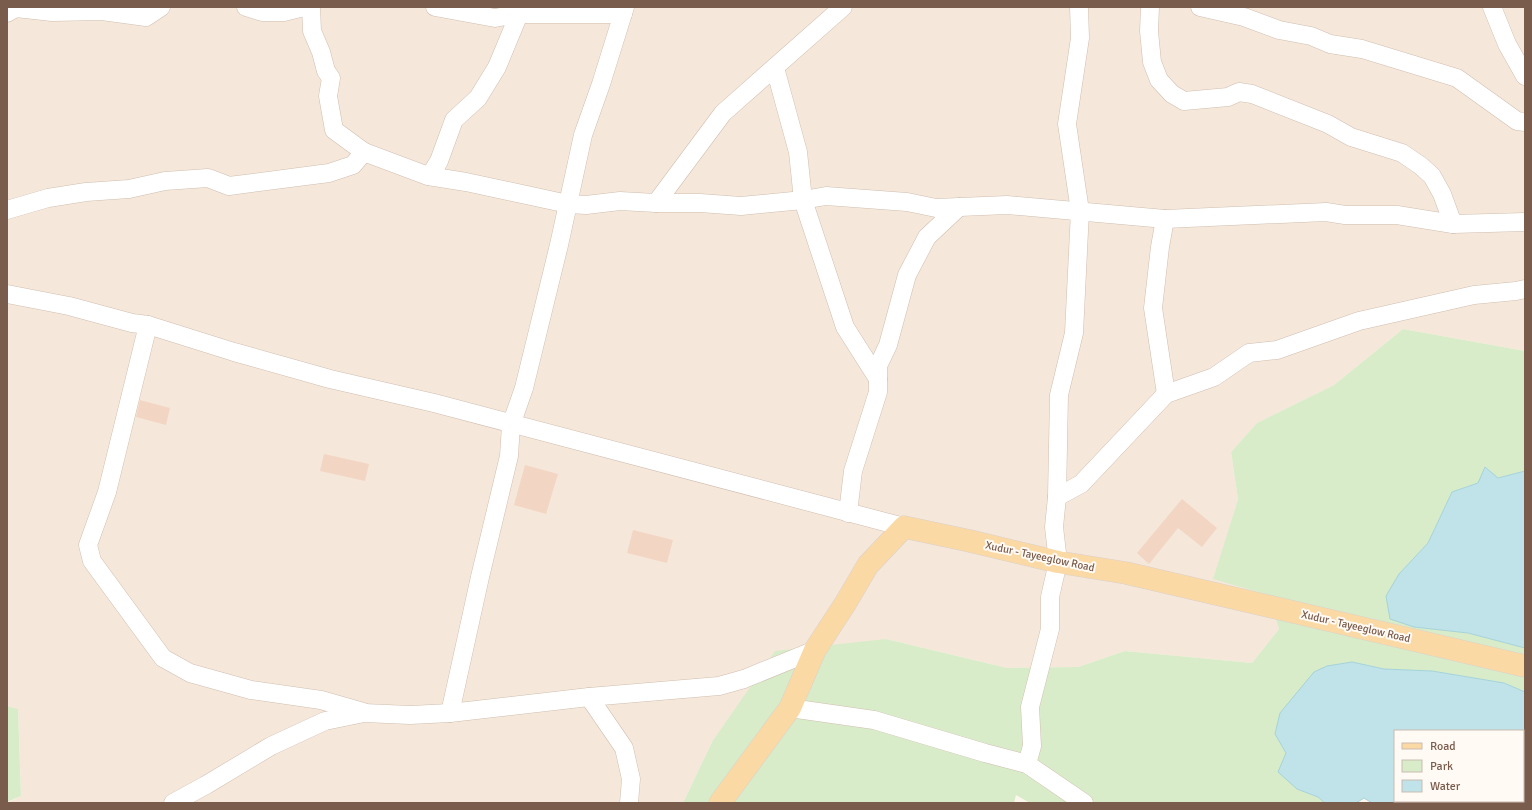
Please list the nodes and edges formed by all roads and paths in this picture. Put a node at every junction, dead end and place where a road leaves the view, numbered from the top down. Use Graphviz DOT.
graph roads {
  1 [pos="161,7"];
  2 [pos="246,7"];
  3 [pos="304,7"];
  4 [pos="311,7"];
  5 [pos="435,7"];
  6 [pos="843,7"];
  7 [pos="1079,7"];
  8 [pos="1150,7"];
  9 [pos="1200,7"];
  10 [pos="1492,7"];
  11 [pos="624,11"];
  12 [pos="7,13"];
  13 [pos="519,14"];
  14 [pos="775,68"];
  15 [pos="1525,76"];
  16 [pos="1525,122"];
  17 [pos="364,152"];
  18 [pos="430,176"];
  19 [pos="803,200"];
  20 [pos="656,203"];
  21 [pos="568,204"];
  22 [pos="959,207"];
  23 [pos="7,210"];
  24 [pos="1080,211"];
  25 [pos="1165,219"];
  26 [pos="1525,222"];
  27 [pos="1453,224"];
  28 [pos="1525,289"];
  29 [pos="7,294"];
  30 [pos="148,325"];
  31 [pos="878,379"];
  32 [pos="1166,394"];
  33 [pos="511,425"];
  34 [pos="1057,497"];
  35 [pos="848,513"];
  36 [pos="904,527"];
  37 [pos="1058,562"];
  38 [pos="815,650"];
  39 [pos="1525,666"];
  40 [pos="589,697"];
  41 [pos="790,708"];
  42 [pos="364,712"];
  43 [pos="450,713"];
  44 [pos="1027,764"];
  45 [pos="173,803"];
  46 [pos="629,803"];
  47 [pos="720,803"];
  48 [pos="1084,803"];
  1 -- 12 [label="street"];
  2 -- 3 [label="street"];
  4 -- 17 [label="street"];
  5 -- 13 [label="street"];
  6 -- 14 [label="street"];
  7 -- 24 [label="street"];
  8 -- 27 [label="street"];
  9 -- 16 [label="street"];
  10 -- 15 [label="street"];
  11 -- 13 [label="street"];
  11 -- 21 [label="street"];
  13 -- 18 [label="street"];
  14 -- 19 [label="street"];
  14 -- 20 [label="street"];
  17 -- 18 [label="street"];
  17 -- 23 [label="street"];
  18 -- 21 [label="street"];
  19 -- 20 [label="street"];
  19 -- 22 [label="street"];
  19 -- 31 [label="street"];
  20 -- 21 [label="street"];
  21 -- 33 [label="street"];
  22 -- 24 [label="street"];
  22 -- 31 [label="street"];
  24 -- 25 [label="street"];
  24 -- 34 [label="street"];
  25 -- 27 [label="street"];
  25 -- 32 [label="street"];
  26 -- 27 [label="street"];
  28 -- 32 [label="street"];
  29 -- 30 [label="street"];
  30 -- 33 [label="street"];
  30 -- 42 [label="street"];
  31 -- 35 [label="street"];
  32 -- 34 [label="street"];
  33 -- 35 [label="street"];
  33 -- 43 [label="street"];
  34 -- 37 [label="street"];
  35 -- 36 [label="street"];
  36 -- 37 [label="main road, Xudur - Tayeeglow Road"];
  36 -- 38 [label="main road"];
  37 -- 39 [label="main road, Xudur - Tayeeglow Road"];
  37 -- 44 [label="street"];
  38 -- 40 [label="street"];
  38 -- 41 [label="main road"];
  40 -- 43 [label="street"];
  40 -- 46 [label="street"];
  41 -- 44 [label="street"];
  41 -- 47 [label="main road"];
  42 -- 43 [label="street"];
  42 -- 45 [label="street"];
  44 -- 48 [label="street"];
}
